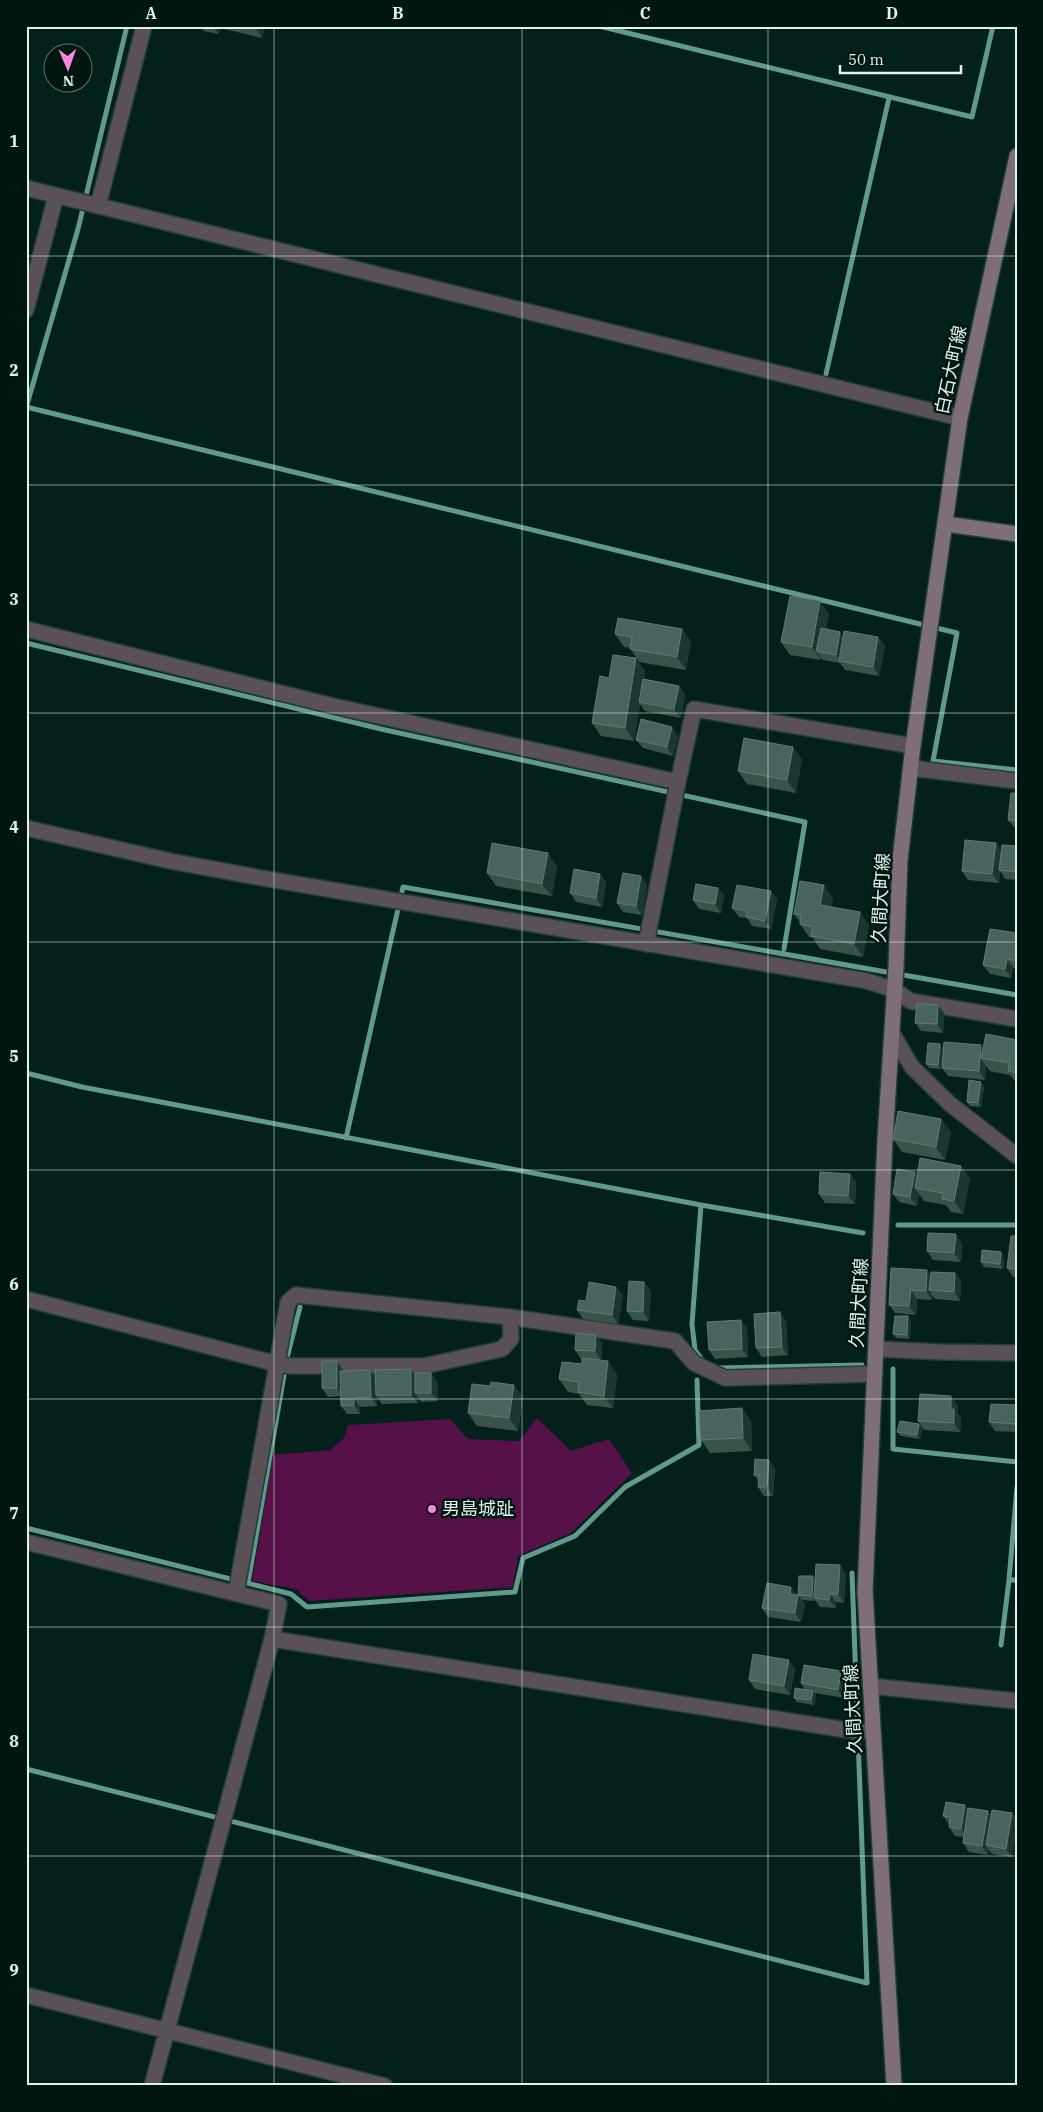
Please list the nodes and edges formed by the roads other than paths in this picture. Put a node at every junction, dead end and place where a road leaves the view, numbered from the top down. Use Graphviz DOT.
graph roads {
  1 [pos="144,26"];
  2 [pos="1017,156"];
  3 [pos="26,188"];
  4 [pos="56,196"];
  5 [pos="95,206"];
  6 [pos="26,310"];
  7 [pos="960,418"];
  8 [pos="946,524"];
  9 [pos="1017,534"];
  10 [pos="26,629"];
  11 [pos="913,746"];
  12 [pos="911,768"];
  13 [pos="1017,781"];
  14 [pos="677,790"];
  15 [pos="26,828"];
  16 [pos="648,934"];
  17 [pos="895,979"];
  18 [pos="1017,1018"];
  19 [pos="893,1036"];
  20 [pos="1017,1156"];
  21 [pos="26,1299"];
  22 [pos="510,1317"];
  23 [pos="876,1349"];
  24 [pos="1017,1353"];
  25 [pos="284,1365"];
  26 [pos="875,1374"];
  27 [pos="26,1542"];
  28 [pos="236,1593"];
  29 [pos="272,1639"];
  30 [pos="870,1686"];
  31 [pos="1017,1701"];
  32 [pos="863,1730"];
  33 [pos="26,1995"];
  34 [pos="167,2031"];
  35 [pos="152,2086"];
  36 [pos="385,2086"];
  37 [pos="894,2086"];
  1 -- 5 [label="street"];
  2 -- 7 [label="main road, 白石大町線"];
  3 -- 4 [label="street"];
  4 -- 5 [label="street"];
  4 -- 6 [label="street"];
  5 -- 7 [label="street"];
  7 -- 8 [label="main road, 白石大町線"];
  8 -- 9 [label="main road"];
  8 -- 11 [label="main road, 久間大町線"];
  10 -- 14 [label="street"];
  11 -- 12 [label="main road, 久間大町線"];
  11 -- 14 [label="street"];
  12 -- 13 [label="street"];
  12 -- 17 [label="main road, 久間大町線"];
  14 -- 16 [label="street"];
  15 -- 16 [label="street"];
  16 -- 17 [label="street"];
  17 -- 18 [label="street"];
  17 -- 19 [label="main road, 久間大町線"];
  19 -- 20 [label="street"];
  19 -- 23 [label="main road, 久間大町線"];
  21 -- 25 [label="street"];
  22 -- 25 [label="street"];
  22 -- 25 [label="street"];
  22 -- 26 [label="street"];
  23 -- 24 [label="street"];
  23 -- 26 [label="main road, 久間大町線"];
  25 -- 28 [label="street"];
  26 -- 30 [label="main road, 久間大町線"];
  27 -- 28 [label="street"];
  28 -- 29 [label="street"];
  29 -- 32 [label="street"];
  29 -- 34 [label="street"];
  30 -- 31 [label="street"];
  30 -- 32 [label="main road, 久間大町線"];
  32 -- 37 [label="main road, 久間大町線"];
  33 -- 34 [label="street"];
  34 -- 35 [label="street"];
  34 -- 36 [label="street"];
}
